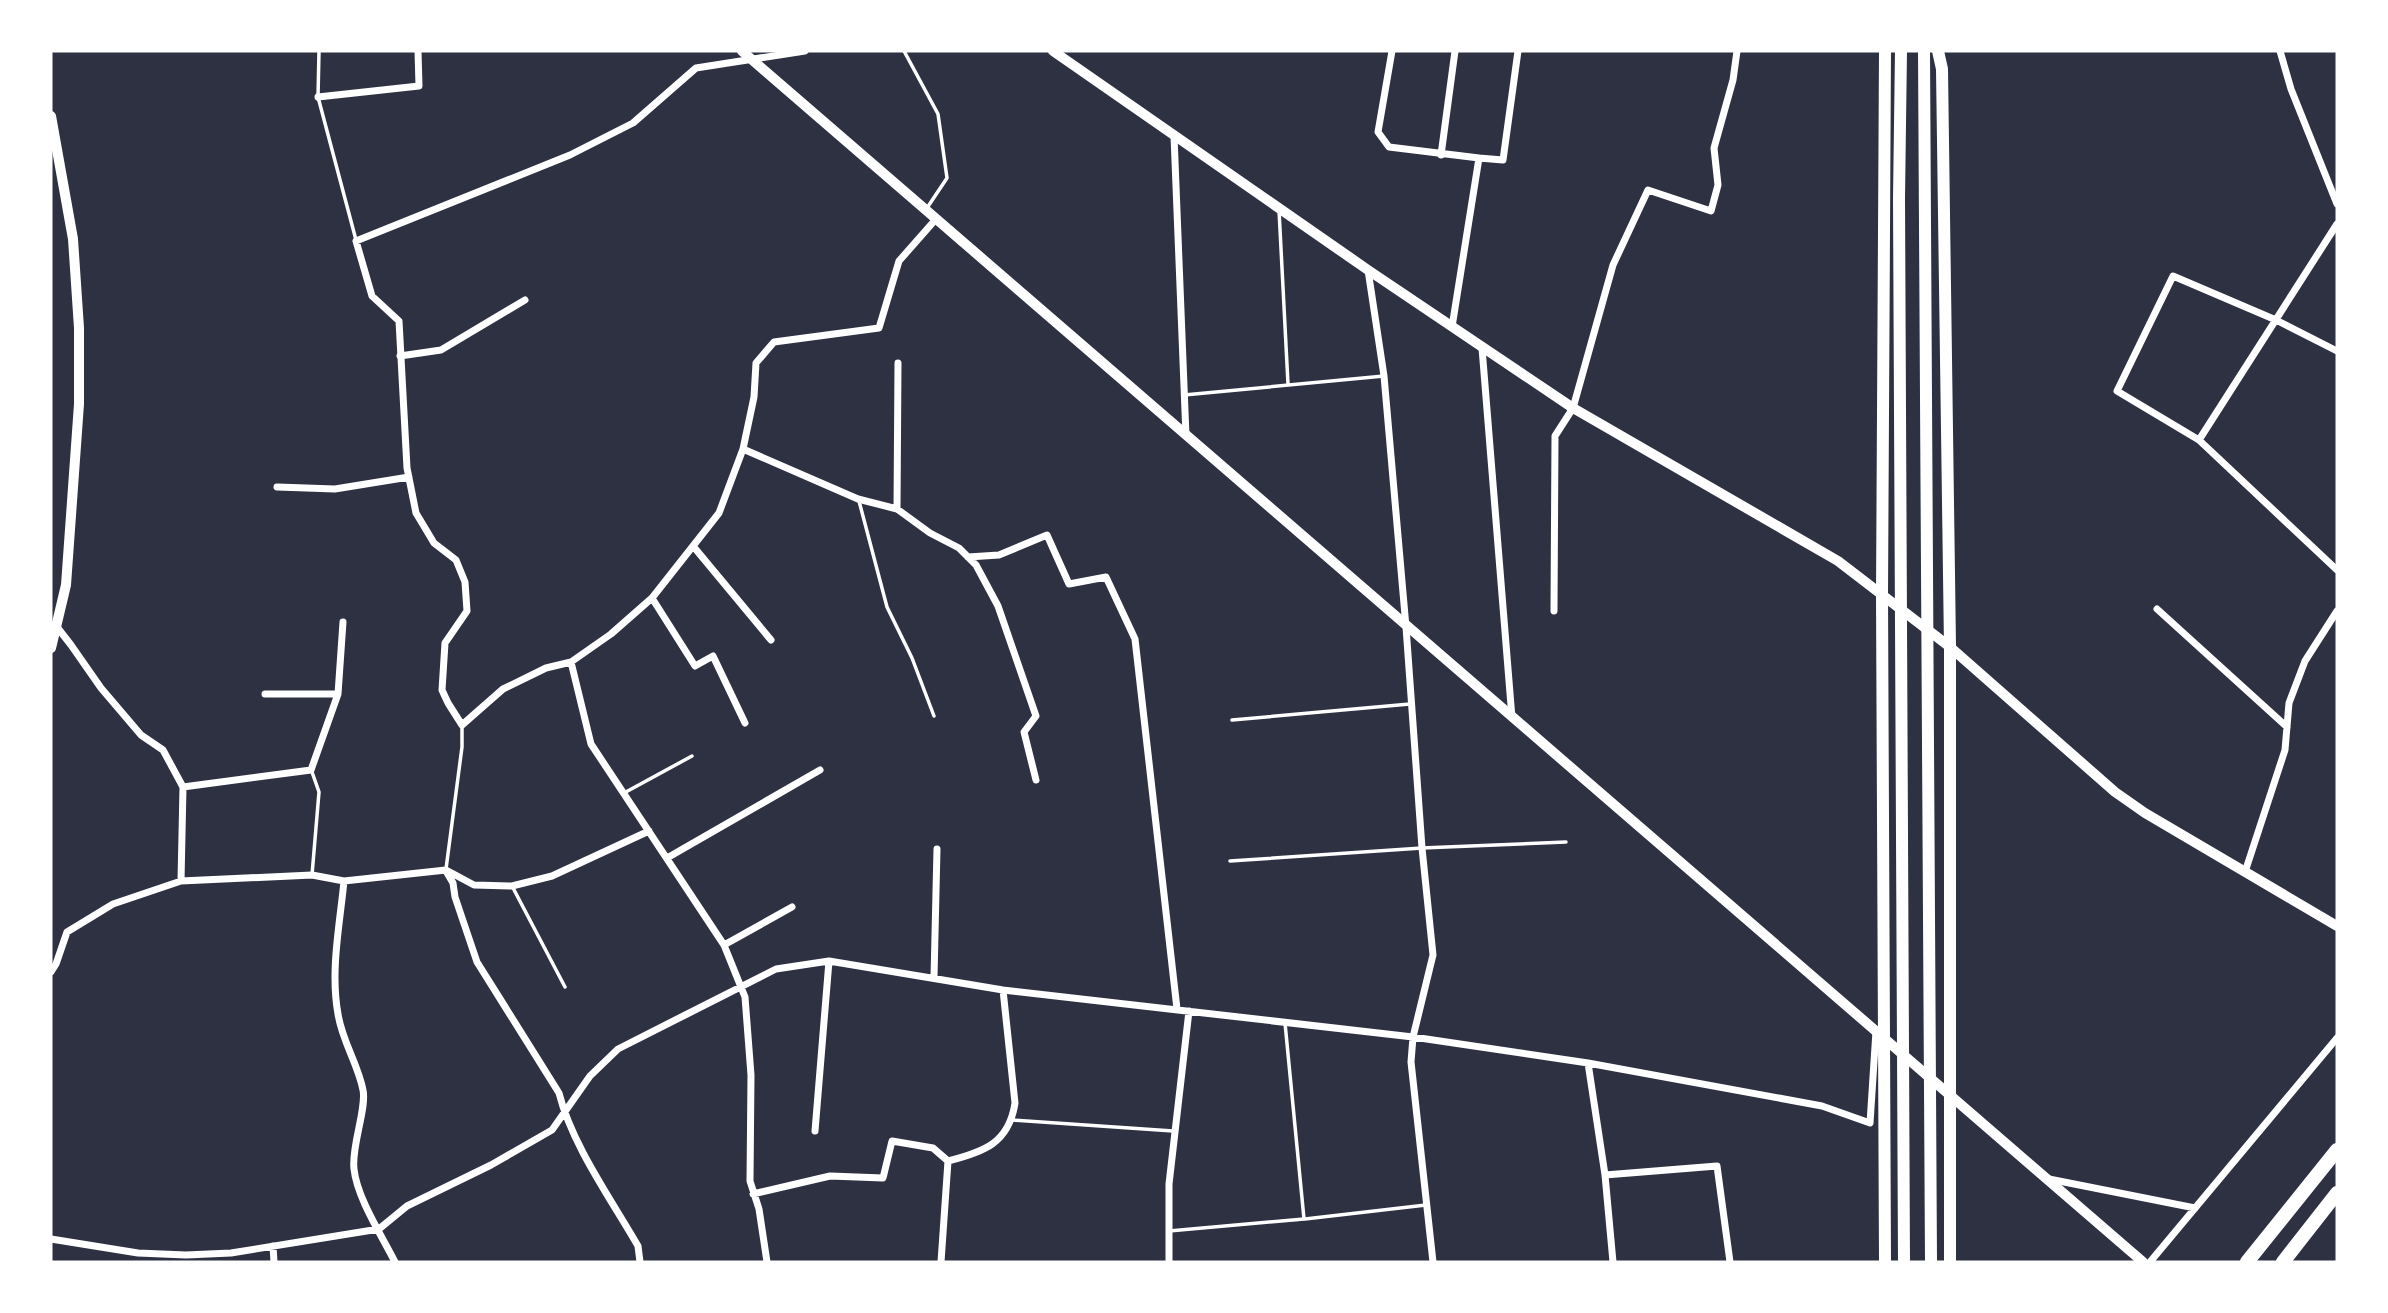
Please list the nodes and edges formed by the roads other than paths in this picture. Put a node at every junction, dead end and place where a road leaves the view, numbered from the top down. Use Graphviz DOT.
graph roads {
  1 [pos="319,51"];
  2 [pos="418,51"];
  3 [pos="742,51"];
  4 [pos="805,51"];
  5 [pos="904,51"];
  6 [pos="1053,51"];
  7 [pos="1392,51"];
  8 [pos="1455,51"];
  9 [pos="1518,51"];
  10 [pos="1737,51"];
  11 [pos="1885,51"];
  12 [pos="1900,51"];
  13 [pos="1924,51"];
  14 [pos="1938,51"];
  15 [pos="2280,51"];
  16 [pos="753,61"];
  17 [pos="318,97"];
  18 [pos="51,116"];
  19 [pos="1174,136"];
  20 [pos="1441,155"];
  21 [pos="1479,158"];
  22 [pos="2337,204"];
  23 [pos="1279,208"];
  24 [pos="926,210"];
  25 [pos="936,219"];
  26 [pos="2337,224"];
  27 [pos="356,241"];
  28 [pos="1368,270"];
  29 [pos="525,300"];
  30 [pos="2276,320"];
  31 [pos="1452,327"];
  32 [pos="1482,348"];
  33 [pos="2337,351"];
  34 [pos="400,356"];
  35 [pos="898,363"];
  36 [pos="1384,376"];
  37 [pos="1288,385"];
  38 [pos="1184,395"];
  39 [pos="1573,408"];
  40 [pos="1186,437"];
  41 [pos="2199,440"];
  42 [pos="743,449"];
  43 [pos="409,477"];
  44 [pos="277,487"];
  45 [pos="858,499"];
  46 [pos="897,509"];
  47 [pos="693,546"];
  48 [pos="968,557"];
  49 [pos="2337,570"];
  50 [pos="1882,595"];
  51 [pos="652,598"];
  52 [pos="2157,609"];
  53 [pos="1554,611"];
  54 [pos="2337,611"];
  55 [pos="343,622"];
  56 [pos="57,627"];
  57 [pos="1406,627"];
  58 [pos="771,640"];
  59 [pos="1950,647"];
  60 [pos="51,648"];
  61 [pos="571,662"];
  62 [pos="265,694"];
  63 [pos="338,694"];
  64 [pos="1412,704"];
  65 [pos="934,716"];
  66 [pos="1512,719"];
  67 [pos="1233,720"];
  68 [pos="746,723"];
  69 [pos="462,725"];
  70 [pos="2287,727"];
  71 [pos="692,756"];
  72 [pos="311,770"];
  73 [pos="820,770"];
  74 [pos="1036,780"];
  75 [pos="183,787"];
  76 [pos="624,793"];
  77 [pos="649,831"];
  78 [pos="1566,842"];
  79 [pos="1422,848"];
  80 [pos="937,849"];
  81 [pos="667,858"];
  82 [pos="1230,861"];
  83 [pos="446,870"];
  84 [pos="2245,872"];
  85 [pos="312,875"];
  86 [pos="181,881"];
  87 [pos="344,881"];
  88 [pos="512,886"];
  89 [pos="792,907"];
  90 [pos="2337,926"];
  91 [pos="724,945"];
  92 [pos="828,961"];
  93 [pos="51,972"];
  94 [pos="934,977"];
  95 [pos="565,986"];
  96 [pos="741,986"];
  97 [pos="1003,990"];
  98 [pos="1177,1009"];
  99 [pos="1189,1011"];
  100 [pos="1285,1023"];
  101 [pos="1880,1035"];
  102 [pos="1413,1037"];
  103 [pos="2337,1038"];
  104 [pos="1588,1063"];
  105 [pos="1951,1098"];
  106 [pos="564,1114"];
  107 [pos="1012,1120"];
  108 [pos="815,1131"];
  109 [pos="1175,1131"];
  110 [pos="2337,1150"];
  111 [pos="948,1161"];
  112 [pos="1605,1175"];
  113 [pos="2045,1178"];
  114 [pos="754,1194"];
  115 [pos="2337,1194"];
  116 [pos="1428,1205"];
  117 [pos="2195,1208"];
  118 [pos="1304,1219"];
  119 [pos="379,1229"];
  120 [pos="1169,1231"];
  121 [pos="51,1239"];
  122 [pos="273,1246"];
  123 [pos="186,1259"];
  124 [pos="274,1262"];
  125 [pos="395,1262"];
  126 [pos="640,1262"];
  127 [pos="767,1262"];
  128 [pos="941,1262"];
  129 [pos="1169,1262"];
  130 [pos="1433,1262"];
  131 [pos="1613,1262"];
  132 [pos="1730,1262"];
  133 [pos="1885,1262"];
  134 [pos="1904,1262"];
  135 [pos="1931,1262"];
  136 [pos="1950,1262"];
  137 [pos="2143,1262"];
  138 [pos="2150,1262"];
  139 [pos="2247,1262"];
  140 [pos="2283,1262"];
  1 -- 17 [label="lane"];
  2 -- 17 [label="street"];
  3 -- 16 [label="street"];
  4 -- 16 [label="street"];
  5 -- 24 [label="lane"];
  6 -- 19 [label="street"];
  7 -- 20 [label="street"];
  8 -- 20 [label="street"];
  9 -- 21 [label="street"];
  10 -- 39 [label="street"];
  11 -- 50 [label="highway"];
  12 -- 134 [label="highway"];
  13 -- 135 [label="highway"];
  14 -- 59 [label="highway"];
  15 -- 22 [label="street"];
  16 -- 24 [label="street"];
  16 -- 27 [label="street"];
  17 -- 27 [label="lane"];
  18 -- 56 [label="street"];
  19 -- 23 [label="street"];
  19 -- 38 [label="street"];
  20 -- 21 [label="street"];
  21 -- 31 [label="street"];
  23 -- 28 [label="street"];
  23 -- 37 [label="lane"];
  24 -- 25 [label="street"];
  25 -- 40 [label="street"];
  25 -- 42 [label="street"];
  26 -- 30 [label="street"];
  27 -- 34 [label="street"];
  28 -- 31 [label="street"];
  28 -- 36 [label="street"];
  29 -- 34 [label="street"];
  30 -- 33 [label="street"];
  30 -- 41 [label="street"];
  30 -- 41 [label="street"];
  31 -- 32 [label="street"];
  32 -- 39 [label="street"];
  32 -- 66 [label="street"];
  34 -- 43 [label="street"];
  35 -- 46 [label="street"];
  36 -- 37 [label="lane"];
  36 -- 57 [label="street"];
  37 -- 38 [label="lane"];
  38 -- 40 [label="street"];
  39 -- 50 [label="street"];
  39 -- 53 [label="street"];
  40 -- 57 [label="street"];
  41 -- 49 [label="street"];
  42 -- 45 [label="street"];
  42 -- 47 [label="street"];
  43 -- 44 [label="street"];
  43 -- 69 [label="street"];
  45 -- 46 [label="street"];
  45 -- 65 [label="lane"];
  46 -- 48 [label="street"];
  47 -- 51 [label="street"];
  47 -- 58 [label="street"];
  48 -- 74 [label="street"];
  48 -- 98 [label="street"];
  50 -- 59 [label="street"];
  50 -- 101 [label="highway"];
  51 -- 61 [label="street"];
  51 -- 68 [label="street"];
  52 -- 70 [label="street"];
  54 -- 70 [label="street"];
  55 -- 63 [label="street"];
  56 -- 60 [label="street"];
  56 -- 75 [label="street"];
  57 -- 64 [label="street"];
  57 -- 66 [label="street"];
  59 -- 84 [label="street"];
  59 -- 105 [label="highway"];
  61 -- 69 [label="street"];
  61 -- 76 [label="street"];
  62 -- 63 [label="street"];
  63 -- 72 [label="street"];
  64 -- 67 [label="lane"];
  64 -- 79 [label="street"];
  66 -- 101 [label="street"];
  69 -- 83 [label="lane"];
  70 -- 84 [label="street"];
  71 -- 76 [label="lane"];
  72 -- 75 [label="street"];
  72 -- 85 [label="lane"];
  73 -- 81 [label="street"];
  75 -- 86 [label="street"];
  76 -- 77 [label="street"];
  77 -- 81 [label="street"];
  77 -- 88 [label="street"];
  78 -- 79 [label="lane"];
  79 -- 82 [label="lane"];
  79 -- 102 [label="street"];
  80 -- 94 [label="street"];
  81 -- 91 [label="street"];
  83 -- 87 [label="street"];
  83 -- 88 [label="street"];
  83 -- 106 [label="street"];
  84 -- 90 [label="street"];
  85 -- 86 [label="street"];
  85 -- 87 [label="street"];
  86 -- 93 [label="street"];
  87 -- 119 [label="street"];
  88 -- 95 [label="lane"];
  89 -- 91 [label="street"];
  91 -- 96 [label="street"];
  92 -- 94 [label="street"];
  92 -- 96 [label="street"];
  92 -- 108 [label="street"];
  94 -- 97 [label="street"];
  96 -- 106 [label="street"];
  96 -- 114 [label="street"];
  97 -- 98 [label="street"];
  97 -- 107 [label="street"];
  98 -- 99 [label="street"];
  99 -- 100 [label="street"];
  99 -- 109 [label="street"];
  100 -- 102 [label="street"];
  100 -- 118 [label="lane"];
  101 -- 104 [label="street"];
  101 -- 105 [label="street"];
  101 -- 133 [label="highway"];
  102 -- 104 [label="street"];
  102 -- 116 [label="street"];
  103 -- 117 [label="street"];
  104 -- 112 [label="street"];
  105 -- 113 [label="street"];
  105 -- 136 [label="highway"];
  106 -- 119 [label="street"];
  106 -- 126 [label="street"];
  107 -- 109 [label="lane"];
  107 -- 111 [label="street"];
  109 -- 120 [label="street"];
  110 -- 139 [label="highway"];
  111 -- 114 [label="street"];
  111 -- 128 [label="street"];
  112 -- 131 [label="street"];
  112 -- 132 [label="street"];
  113 -- 117 [label="street"];
  113 -- 137 [label="street"];
  114 -- 127 [label="street"];
  115 -- 140 [label="highway"];
  116 -- 118 [label="lane"];
  116 -- 130 [label="street"];
  117 -- 138 [label="street"];
  118 -- 120 [label="lane"];
  119 -- 122 [label="street"];
  119 -- 125 [label="street"];
  120 -- 129 [label="street"];
  121 -- 123 [label="street"];
  122 -- 123 [label="street"];
  122 -- 124 [label="street"];
}
